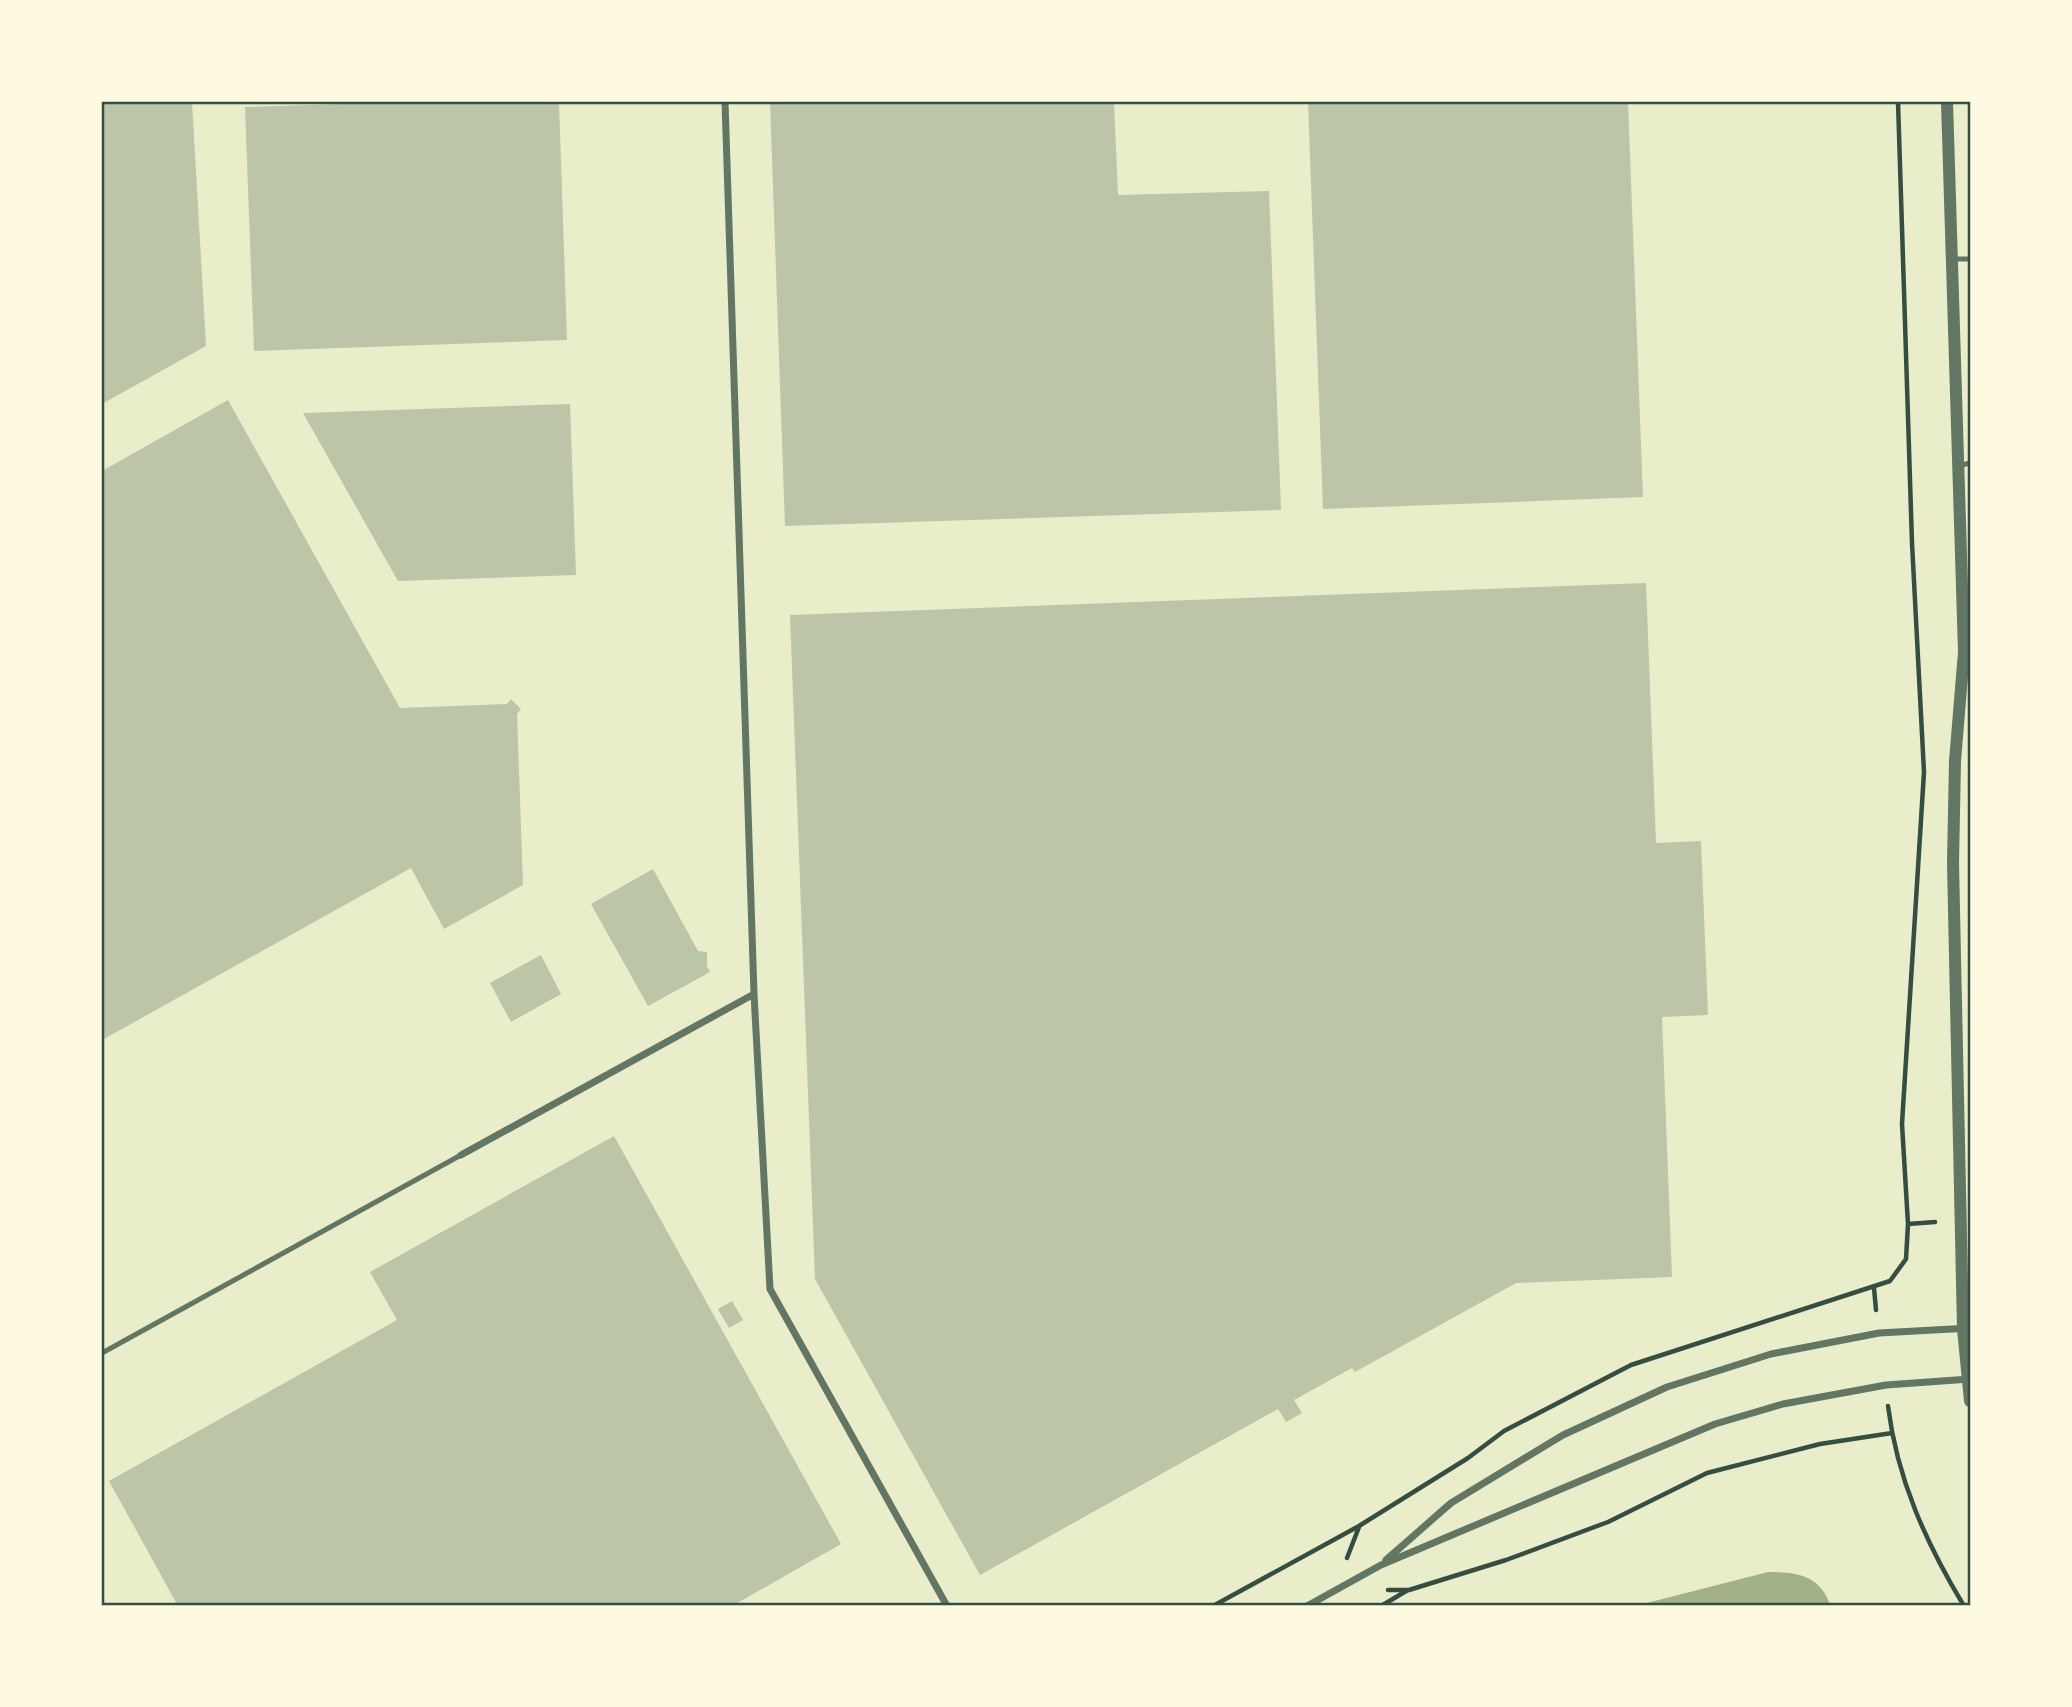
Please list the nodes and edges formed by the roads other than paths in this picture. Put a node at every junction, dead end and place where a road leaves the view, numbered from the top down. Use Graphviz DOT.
graph roads {
  1 [pos="725,102"];
  2 [pos="1947,102"];
  3 [pos="1952,259"];
  4 [pos="1970,259"];
  5 [pos="1964,464"];
  6 [pos="1964,652"];
  7 [pos="1970,694"];
  8 [pos="754,994"];
  9 [pos="461,1155"];
  10 [pos="1967,1329"];
  11 [pos="102,1353"];
  12 [pos="1969,1379"];
  13 [pos="1970,1401"];
  14 [pos="1381,1565"];
  15 [pos="947,1605"];
  16 [pos="1307,1605"];
  1 -- 8 [label="street"];
  2 -- 3 [label="street"];
  3 -- 4 [label="lane"];
  3 -- 5 [label="street"];
  5 -- 6 [label="street"];
  6 -- 7 [label="street"];
  6 -- 10 [label="street"];
  8 -- 9 [label="street"];
  8 -- 15 [label="street"];
  9 -- 11 [label="lane"];
  10 -- 12 [label="street"];
  10 -- 14 [label="street"];
  12 -- 13 [label="street"];
  12 -- 14 [label="street"];
  14 -- 16 [label="street"];
}
